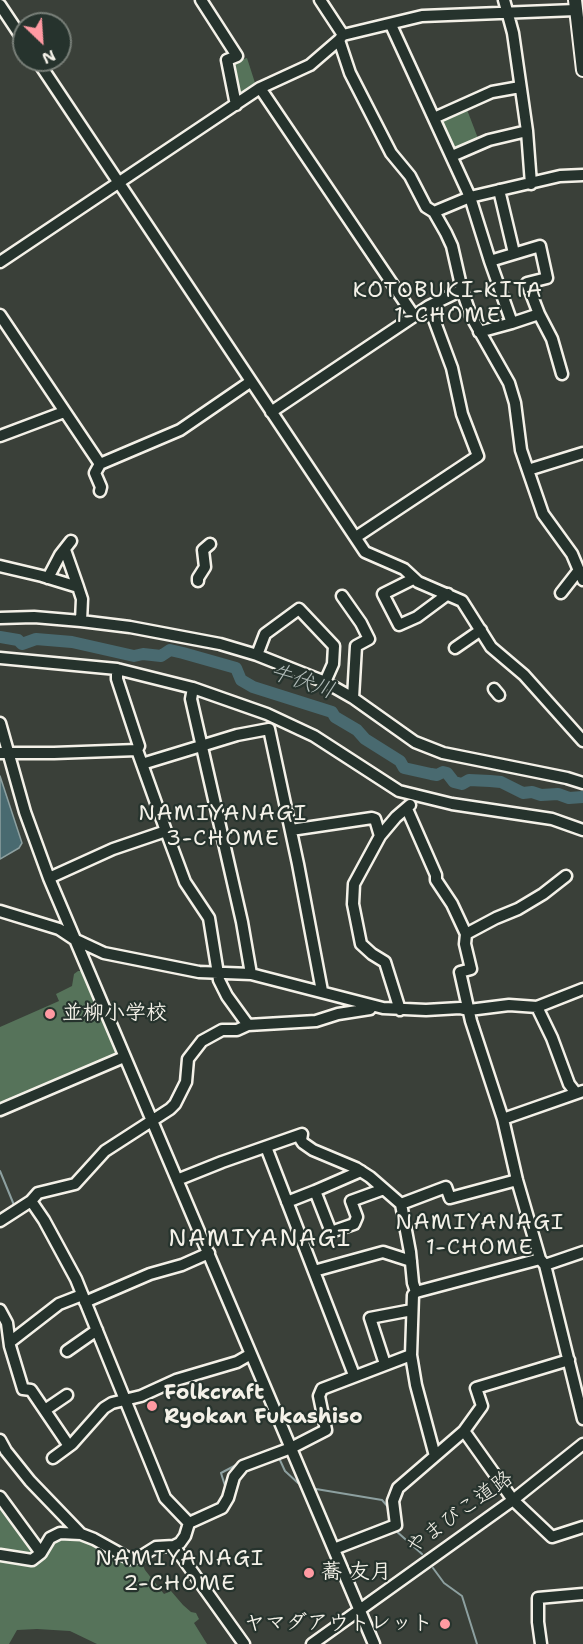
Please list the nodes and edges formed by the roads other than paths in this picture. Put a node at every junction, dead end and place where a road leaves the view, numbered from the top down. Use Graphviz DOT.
graph roads {
  1 [pos="201,0"];
  2 [pos="320,0"];
  3 [pos="504,0"];
  4 [pos="0,5"];
  5 [pos="576,5"];
  6 [pos="508,12"];
  7 [pos="12,23"];
  8 [pos="391,25"];
  9 [pos="341,38"];
  10 [pos="583,70"];
  11 [pos="45,72"];
  12 [pos="520,87"];
  13 [pos="261,88"];
  14 [pos="236,105"];
  15 [pos="434,118"];
  16 [pos="526,131"];
  17 [pos="452,156"];
  18 [pos="583,175"];
  19 [pos="119,183"];
  20 [pos="531,183"];
  21 [pos="499,190"];
  22 [pos="470,197"];
  23 [pos="434,212"];
  24 [pos="514,253"];
  25 [pos="0,261"];
  26 [pos="490,261"];
  27 [pos="462,290"];
  28 [pos="429,306"];
  29 [pos="539,314"];
  30 [pos="0,315"];
  31 [pos="414,316"];
  32 [pos="512,322"];
  33 [pos="479,332"];
  34 [pos="562,374"];
  35 [pos="250,382"];
  36 [pos="64,412"];
  37 [pos="271,412"];
  38 [pos="0,436"];
  39 [pos="583,453"];
  40 [pos="100,464"];
  41 [pos="528,470"];
  42 [pos="100,491"];
  43 [pos="356,537"];
  44 [pos="198,543"];
  45 [pos="210,544"];
  46 [pos="0,566"];
  47 [pos="581,575"];
  48 [pos="48,578"];
  49 [pos="413,579"];
  50 [pos="78,587"];
  51 [pos="561,593"];
  52 [pos="448,594"];
  53 [pos="342,596"];
  54 [pos="0,618"];
  55 [pos="81,621"];
  56 [pos="481,630"];
  57 [pos="455,648"];
  58 [pos="257,655"];
  59 [pos="0,658"];
  60 [pos="117,669"];
  61 [pos="326,682"];
  62 [pos="193,688"];
  63 [pos="353,698"];
  64 [pos="0,723"];
  65 [pos="583,741"];
  66 [pos="202,745"];
  67 [pos="137,750"];
  68 [pos="4,753"];
  69 [pos="142,764"];
  70 [pos="583,783"];
  71 [pos="416,796"];
  72 [pos="407,809"];
  73 [pos="291,830"];
  74 [pos="583,830"];
  75 [pos="166,831"];
  76 [pos="380,836"];
  77 [pos="566,876"];
  78 [pos="49,878"];
  79 [pos="0,913"];
  80 [pos="466,933"];
  81 [pos="74,939"];
  82 [pos="218,972"];
  83 [pos="251,974"];
  84 [pos="583,989"];
  85 [pos="322,991"];
  86 [pos="537,1007"];
  87 [pos="382,1008"];
  88 [pos="400,1010"];
  89 [pos="469,1010"];
  90 [pos="248,1025"];
  91 [pos="124,1057"];
  92 [pos="579,1093"];
  93 [pos="0,1110"];
  94 [pos="503,1119"];
  95 [pos="152,1120"];
  96 [pos="266,1147"];
  97 [pos="361,1171"];
  98 [pos="177,1180"];
  99 [pos="517,1180"];
  100 [pos="384,1189"];
  101 [pos="315,1191"];
  102 [pos="31,1201"];
  103 [pos="287,1202"];
  104 [pos="401,1204"];
  105 [pos="0,1221"];
  106 [pos="583,1252"];
  107 [pos="209,1253"];
  108 [pos="411,1261"];
  109 [pos="542,1262"];
  110 [pos="314,1271"];
  111 [pos="416,1292"];
  112 [pos="84,1298"];
  113 [pos="0,1310"];
  114 [pos="412,1310"];
  115 [pos="97,1330"];
  116 [pos="10,1342"];
  117 [pos="67,1351"];
  118 [pos="251,1354"];
  119 [pos="411,1354"];
  120 [pos="569,1360"];
  121 [pos="385,1364"];
  122 [pos="354,1376"];
  123 [pos="64,1399"];
  124 [pos="125,1400"];
  125 [pos="45,1410"];
  126 [pos="583,1419"];
  127 [pos="464,1431"];
  128 [pos="0,1440"];
  129 [pos="583,1444"];
  130 [pos="69,1446"];
  131 [pos="291,1448"];
  132 [pos="435,1456"];
  133 [pos="53,1458"];
  134 [pos="0,1497"];
  135 [pos="513,1500"];
  136 [pos="189,1523"];
  137 [pos="583,1527"];
  138 [pos="81,1534"];
  139 [pos="174,1546"];
  140 [pos="334,1549"];
  141 [pos="41,1553"];
  142 [pos="0,1555"];
  143 [pos="583,1594"];
  144 [pos="360,1610"];
  145 [pos="244,1644"];
  146 [pos="312,1644"];
  147 [pos="375,1644"];
  148 [pos="541,1644"];
  1 -- 14 [label="street"];
  2 -- 9 [label="street"];
  3 -- 6 [label="street"];
  4 -- 7 [label="street"];
  5 -- 6 [label="street"];
  5 -- 10 [label="main road"];
  6 -- 8 [label="street"];
  6 -- 12 [label="street"];
  8 -- 9 [label="street"];
  8 -- 15 [label="street"];
  9 -- 13 [label="street"];
  9 -- 23 [label="street"];
  11 -- 19 [label="street"];
  12 -- 15 [label="street"];
  12 -- 16 [label="street"];
  13 -- 14 [label="street"];
  13 -- 31 [label="street"];
  14 -- 19 [label="street"];
  15 -- 17 [label="street"];
  16 -- 17 [label="street"];
  16 -- 20 [label="street"];
  17 -- 22 [label="street"];
  18 -- 20 [label="street"];
  19 -- 25 [label="street"];
  19 -- 35 [label="street"];
  20 -- 21 [label="street"];
  21 -- 22 [label="street"];
  21 -- 24 [label="street"];
  22 -- 23 [label="street"];
  22 -- 26 [label="street"];
  23 -- 27 [label="street"];
  24 -- 26 [label="street"];
  24 -- 29 [label="street"];
  26 -- 32 [label="street"];
  27 -- 28 [label="street"];
  27 -- 33 [label="street"];
  28 -- 31 [label="street"];
  28 -- 43 [label="street"];
  29 -- 32 [label="street"];
  29 -- 34 [label="street"];
  30 -- 36 [label="street"];
  31 -- 37 [label="street"];
  32 -- 33 [label="street"];
  33 -- 41 [label="street"];
  35 -- 37 [label="street"];
  35 -- 40 [label="street"];
  36 -- 38 [label="street"];
  36 -- 40 [label="street"];
  37 -- 43 [label="street"];
  39 -- 41 [label="street"];
  40 -- 42 [label="street"];
  41 -- 47 [label="street"];
  43 -- 49 [label="street"];
  44 -- 45 [label="street"];
  46 -- 48 [label="street"];
  47 -- 51 [label="street"];
  48 -- 50 [label="street"];
  48 -- 50 [label="street"];
  49 -- 52 [label="street"];
  49 -- 52 [label="street"];
  50 -- 55 [label="street"];
  52 -- 56 [label="street"];
  53 -- 63 [label="street"];
  54 -- 55 [label="street"];
  55 -- 58 [label="street"];
  56 -- 57 [label="street"];
  56 -- 65 [label="street"];
  58 -- 61 [label="street"];
  58 -- 61 [label="street"];
  59 -- 60 [label="street"];
  60 -- 62 [label="street"];
  60 -- 67 [label="street"];
  61 -- 63 [label="street"];
  62 -- 66 [label="street"];
  62 -- 71 [label="street"];
  63 -- 70 [label="street"];
  64 -- 68 [label="street"];
  66 -- 69 [label="street"];
  66 -- 73 [label="street"];
  66 -- 83 [label="street"];
  67 -- 68 [label="street"];
  67 -- 69 [label="street"];
  68 -- 78 [label="street"];
  69 -- 75 [label="street"];
  71 -- 72 [label="street"];
  71 -- 74 [label="street"];
  72 -- 76 [label="street"];
  72 -- 80 [label="street"];
  73 -- 76 [label="street"];
  73 -- 85 [label="street"];
  75 -- 78 [label="street"];
  75 -- 82 [label="street"];
  76 -- 88 [label="street"];
  77 -- 80 [label="street"];
  78 -- 81 [label="street"];
  79 -- 81 [label="street"];
  80 -- 89 [label="street"];
  81 -- 82 [label="street"];
  81 -- 91 [label="street"];
  82 -- 83 [label="street"];
  82 -- 90 [label="street"];
  83 -- 85 [label="street"];
  84 -- 86 [label="street"];
  85 -- 87 [label="street"];
  86 -- 89 [label="street"];
  86 -- 92 [label="street"];
  87 -- 88 [label="street"];
  87 -- 90 [label="street"];
  88 -- 89 [label="street"];
  89 -- 94 [label="street"];
  90 -- 95 [label="street"];
  91 -- 93 [label="street"];
  91 -- 95 [label="street"];
  92 -- 94 [label="street"];
  94 -- 99 [label="street"];
  95 -- 98 [label="street"];
  95 -- 102 [label="street"];
  96 -- 97 [label="street"];
  96 -- 98 [label="street"];
  96 -- 103 [label="street"];
  97 -- 100 [label="street"];
  97 -- 101 [label="street"];
  98 -- 107 [label="street"];
  99 -- 104 [label="street"];
  99 -- 109 [label="street"];
  100 -- 101 [label="street"];
  100 -- 104 [label="street"];
  101 -- 103 [label="street"];
  102 -- 105 [label="street"];
  102 -- 112 [label="street"];
  103 -- 110 [label="street"];
  104 -- 108 [label="street"];
  106 -- 109 [label="street"];
  107 -- 112 [label="street"];
  107 -- 118 [label="street"];
  108 -- 110 [label="street"];
  108 -- 111 [label="street"];
  109 -- 111 [label="street"];
  109 -- 120 [label="street"];
  110 -- 122 [label="street"];
  111 -- 114 [label="street"];
  112 -- 115 [label="street"];
  112 -- 116 [label="street"];
  113 -- 116 [label="street"];
  114 -- 119 [label="street"];
  114 -- 121 [label="street"];
  115 -- 117 [label="street"];
  115 -- 124 [label="street"];
  116 -- 125 [label="street"];
  118 -- 124 [label="street"];
  118 -- 131 [label="street"];
  119 -- 121 [label="street"];
  119 -- 132 [label="street"];
  120 -- 126 [label="street"];
  120 -- 127 [label="street"];
  121 -- 122 [label="street"];
  122 -- 131 [label="street"];
  123 -- 125 [label="street"];
  124 -- 130 [label="street"];
  124 -- 136 [label="street"];
  125 -- 130 [label="street"];
  127 -- 132 [label="street"];
  127 -- 135 [label="street"];
  128 -- 138 [label="street"];
  129 -- 135 [label="street, やまびこ道路"];
  130 -- 133 [label="street"];
  131 -- 136 [label="street"];
  131 -- 140 [label="street"];
  132 -- 140 [label="street"];
  134 -- 141 [label="street"];
  135 -- 137 [label="street"];
  135 -- 144 [label="street, やまびこ道路"];
  136 -- 139 [label="street"];
  138 -- 139 [label="street"];
  138 -- 141 [label="street"];
  139 -- 145 [label="street"];
  140 -- 144 [label="street"];
  141 -- 142 [label="street"];
  143 -- 148 [label="street"];
  144 -- 146 [label="street, やまびこ道路"];
  144 -- 147 [label="street"];
}
